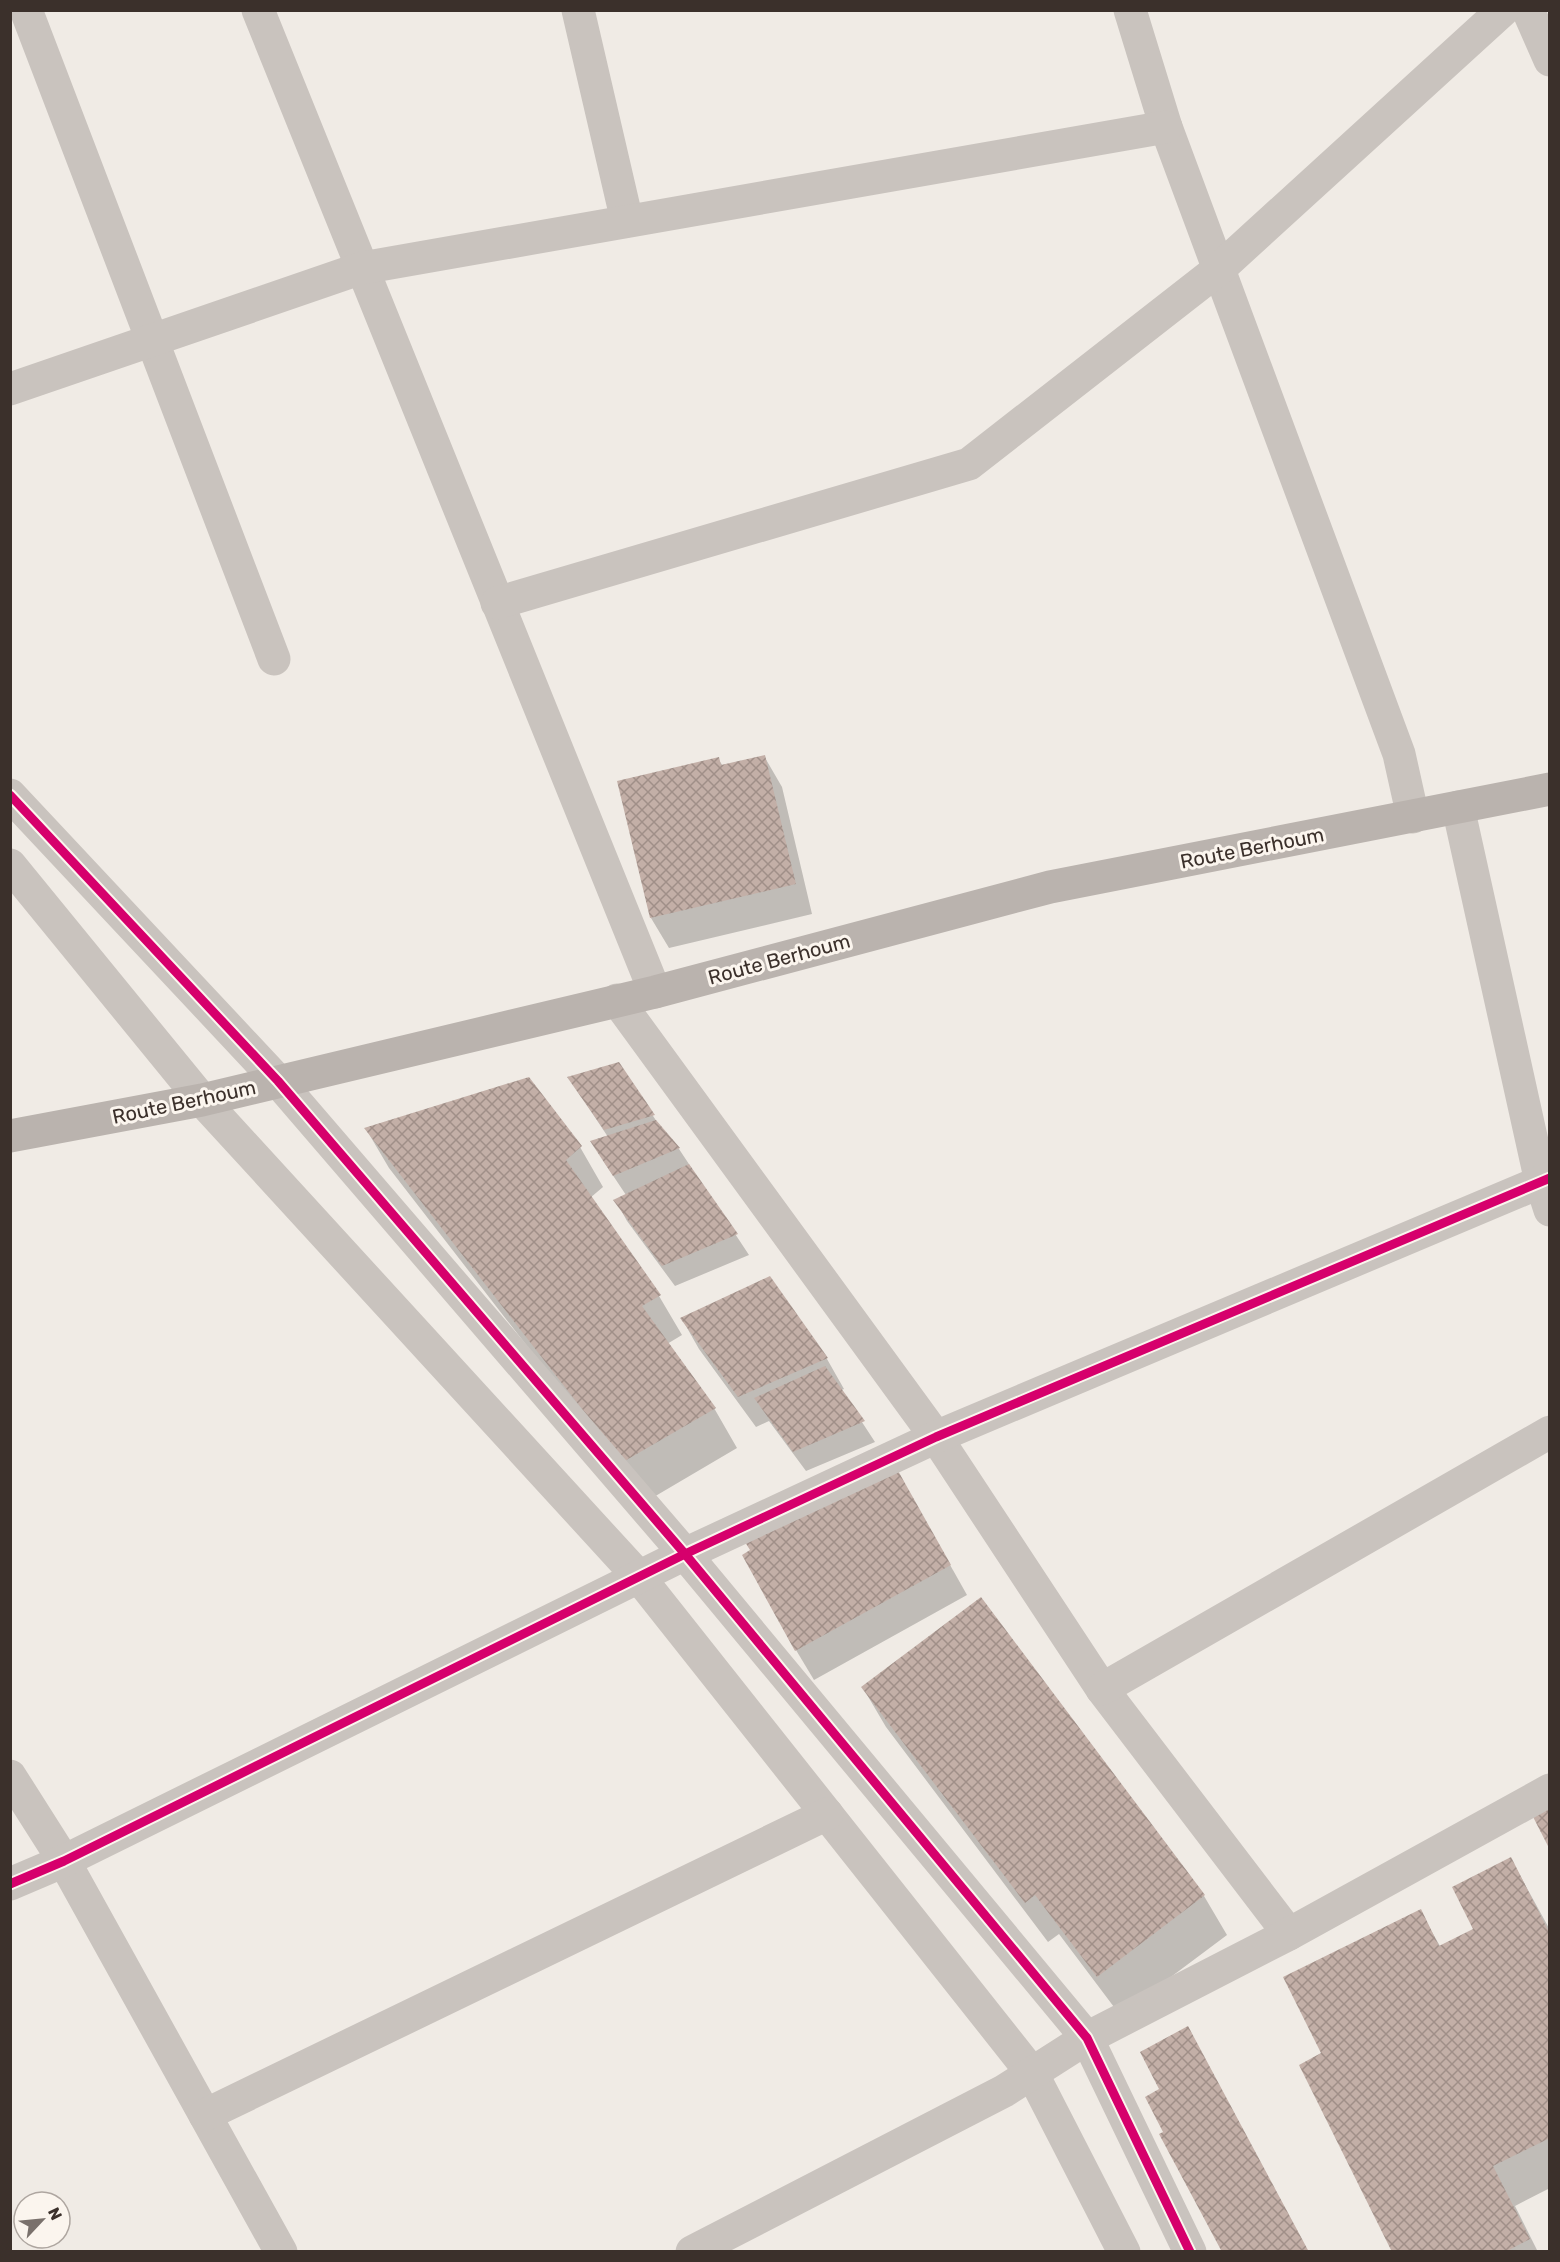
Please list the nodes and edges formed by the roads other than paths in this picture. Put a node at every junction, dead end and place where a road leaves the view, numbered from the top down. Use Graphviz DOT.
graph roads {
  1 [pos="26,10"];
  2 [pos="258,10"];
  3 [pos="578,10"];
  4 [pos="1130,10"];
  5 [pos="1503,10"];
  6 [pos="1528,10"];
  7 [pos="1550,60"];
  8 [pos="1166,127"];
  9 [pos="627,221"];
  10 [pos="362,268"];
  11 [pos="1219,269"];
  12 [pos="152,340"];
  13 [pos="10,389"];
  14 [pos="497,603"];
  15 [pos="274,659"];
  16 [pos="1550,789"];
  17 [pos="10,795"];
  18 [pos="1458,807"];
  19 [pos="1413,817"];
  20 [pos="10,865"];
  21 [pos="655,992"];
  22 [pos="617,1000"];
  23 [pos="278,1081"];
  24 [pos="202,1100"];
  25 [pos="10,1136"];
  26 [pos="1547,1190"];
  27 [pos="1550,1432"];
  28 [pos="936,1437"];
  29 [pos="685,1554"];
  30 [pos="639,1577"];
  31 [pos="1102,1689"];
  32 [pos="10,1776"];
  33 [pos="1550,1790"];
  34 [pos="826,1814"];
  35 [pos="64,1861"];
  36 [pos="10,1884"];
  37 [pos="1289,1934"];
  38 [pos="1087,2038"];
  39 [pos="1032,2073"];
  40 [pos="205,2115"];
  41 [pos="282,2252"];
  42 [pos="692,2252"];
  43 [pos="1124,2252"];
  44 [pos="1190,2252"];
  1 -- 12 [label="street"];
  2 -- 10 [label="street"];
  3 -- 9 [label="street"];
  4 -- 8 [label="street"];
  5 -- 11 [label="street"];
  6 -- 7 [label="street"];
  8 -- 9 [label="street"];
  8 -- 11 [label="street"];
  9 -- 10 [label="street"];
  10 -- 12 [label="street"];
  10 -- 14 [label="street"];
  11 -- 14 [label="street"];
  11 -- 19 [label="street"];
  12 -- 13 [label="street"];
  12 -- 15 [label="street"];
  14 -- 21 [label="street"];
  16 -- 18 [label="main road, Route Berhoum"];
  17 -- 23 [label="street"];
  18 -- 19 [label="main road, Route Berhoum"];
  18 -- 26 [label="street"];
  19 -- 21 [label="main road, Route Berhoum"];
  20 -- 24 [label="street"];
  21 -- 22 [label="main road, Route Berhoum"];
  22 -- 23 [label="main road, Route Berhoum"];
  22 -- 28 [label="street"];
  23 -- 24 [label="main road, Route Berhoum"];
  23 -- 29 [label="street"];
  24 -- 25 [label="main road, Route Berhoum"];
  24 -- 30 [label="street"];
  26 -- 28 [label="street"];
  27 -- 31 [label="street"];
  28 -- 29 [label="street"];
  28 -- 31 [label="street"];
  29 -- 30 [label="street"];
  29 -- 38 [label="street"];
  30 -- 34 [label="street"];
  30 -- 35 [label="street"];
  31 -- 37 [label="street"];
  32 -- 35 [label="street"];
  33 -- 37 [label="street"];
  34 -- 39 [label="street"];
  34 -- 40 [label="street"];
  35 -- 36 [label="street"];
  35 -- 40 [label="street"];
  37 -- 38 [label="street"];
  38 -- 39 [label="street"];
  38 -- 44 [label="street"];
  39 -- 42 [label="street"];
  39 -- 43 [label="street"];
  40 -- 41 [label="street"];
}
